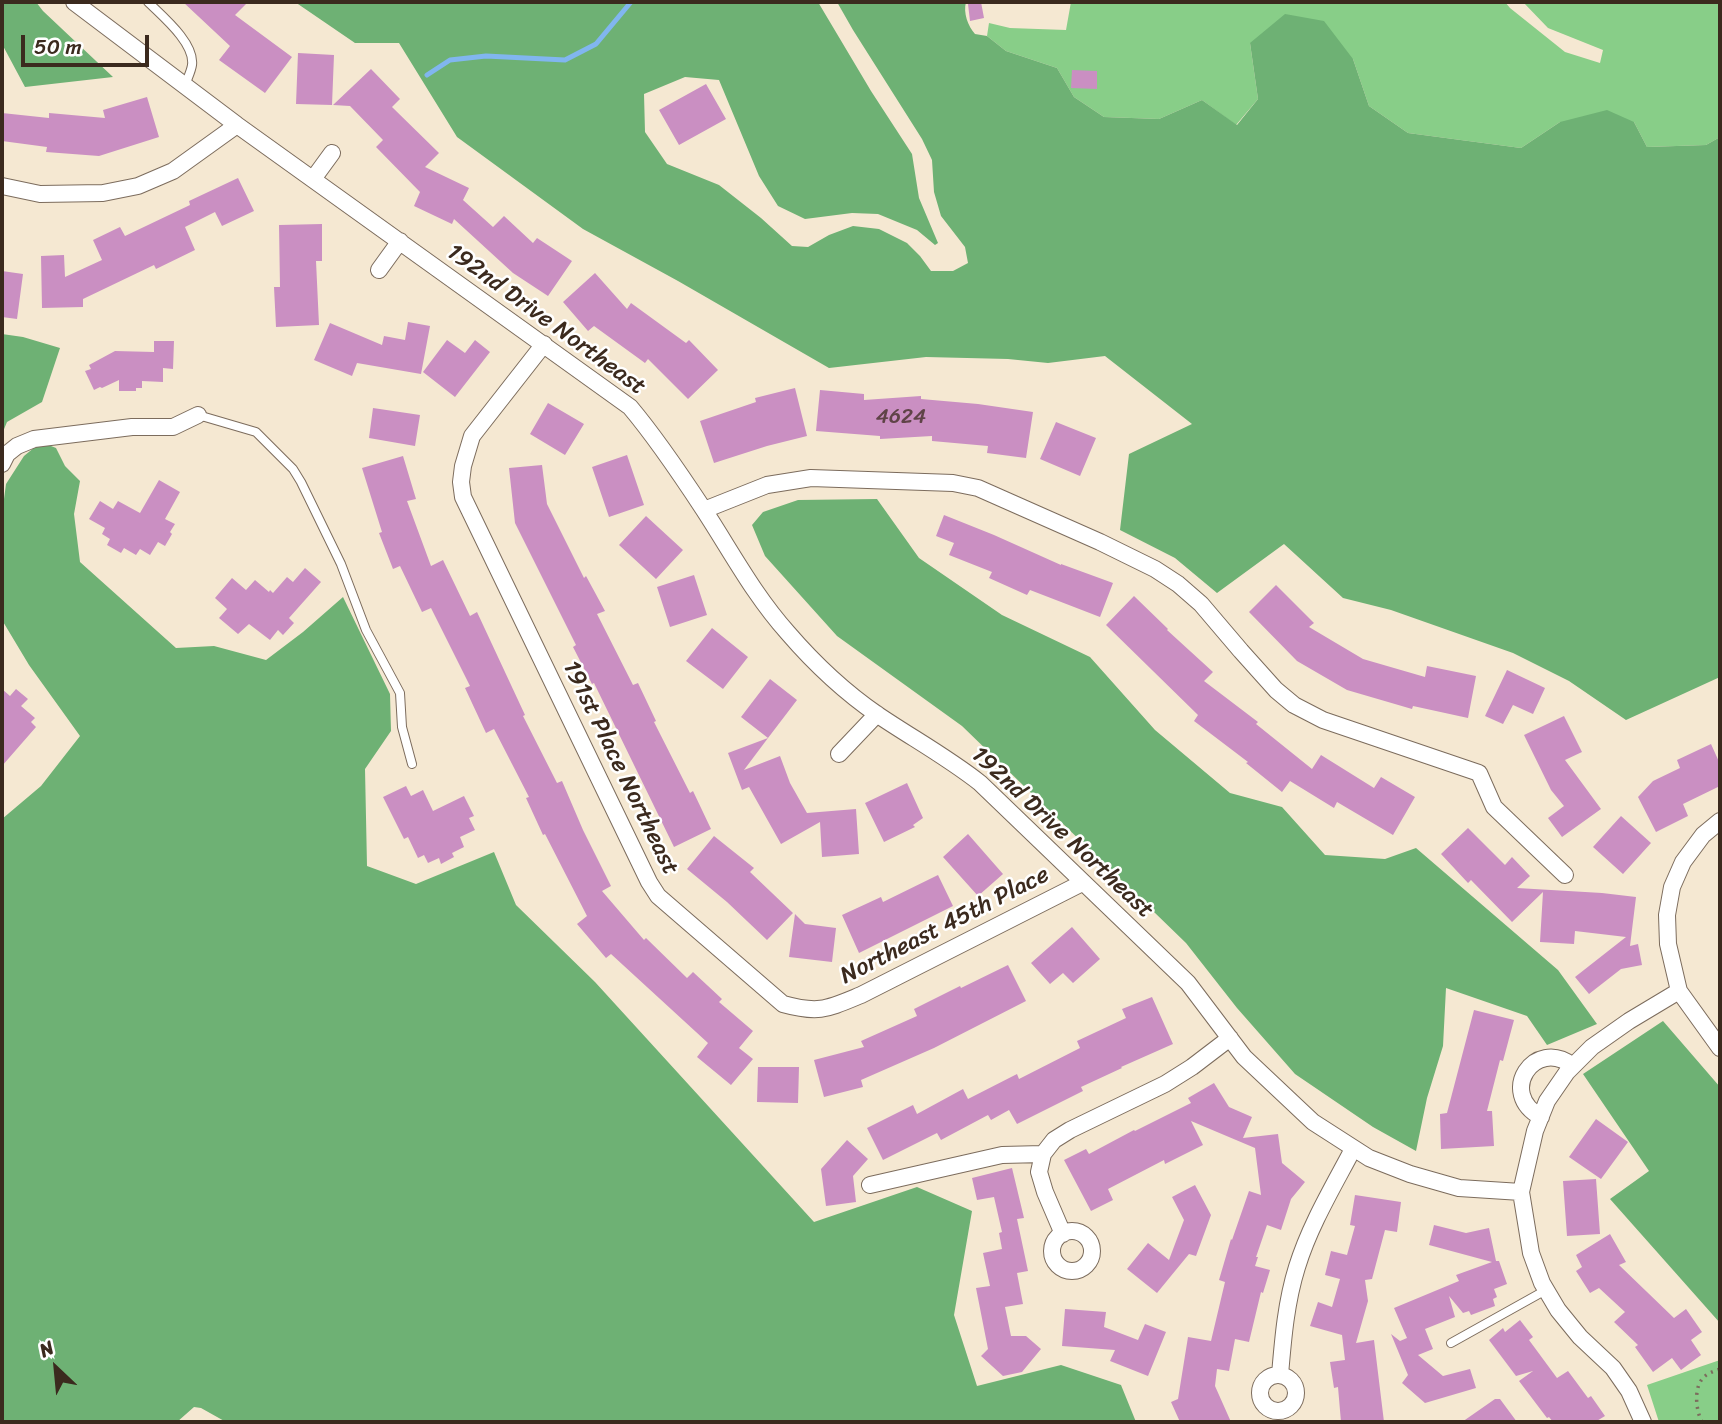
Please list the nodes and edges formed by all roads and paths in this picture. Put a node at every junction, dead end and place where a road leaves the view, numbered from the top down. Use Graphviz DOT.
graph roads {
  1 [pos="74,2"];
  2 [pos="148,2"];
  3 [pos="185,86"];
  4 [pos="237,125"];
  5 [pos="332,153"];
  6 [pos="313,180"];
  7 [pos="2,186"];
  8 [pos="400,241"];
  9 [pos="379,270"];
  10 [pos="544,344"];
  11 [pos="198,415"];
  12 [pos="2,464"];
  13 [pos="704,510"];
  14 [pos="877,714"];
  15 [pos="839,754"];
  16 [pos="412,764"];
  17 [pos="1720,821"];
  18 [pos="1565,874"];
  19 [pos="1082,883"];
  20 [pos="1679,991"];
  21 [pos="828,1009"];
  22 [pos="1230,1038"];
  23 [pos="1720,1048"];
  24 [pos="1573,1066"];
  25 [pos="1541,1117"];
  26 [pos="1353,1149"];
  27 [pos="1043,1154"];
  28 [pos="870,1185"];
  29 [pos="1521,1192"];
  30 [pos="1063,1234"];
  31 [pos="1546,1290"];
  32 [pos="1451,1343"];
  33 [pos="1720,1369"];
  34 [pos="1280,1375"];
  35 [pos="1643,1422"];
  36 [pos="1702,1422"];
  1 -- 3 [label="street, 192nd Drive Northeast"];
  2 -- 3 [label="lane"];
  3 -- 4 [label="street, 192nd Drive Northeast"];
  4 -- 6 [label="street, 192nd Drive Northeast"];
  4 -- 7 [label="street"];
  5 -- 6 [label="street"];
  6 -- 8 [label="street, 192nd Drive Northeast"];
  8 -- 9 [label="street"];
  8 -- 10 [label="street, 192nd Drive Northeast"];
  10 -- 13 [label="street, 192nd Drive Northeast"];
  10 -- 21 [label="street, 191st Place Northeast"];
  11 -- 12 [label="street"];
  11 -- 16 [label="lane"];
  13 -- 14 [label="street, 192nd Drive Northeast"];
  13 -- 18 [label="street"];
  14 -- 15 [label="street"];
  14 -- 19 [label="street, 192nd Drive Northeast"];
  17 -- 20 [label="street"];
  19 -- 21 [label="street, Northeast 45th Place"];
  19 -- 22 [label="street, 192nd Drive Northeast"];
  20 -- 23 [label="street"];
  20 -- 24 [label="street"];
  22 -- 26 [label="street, 192nd Drive Northeast"];
  22 -- 27 [label="street"];
  24 -- 25 [label="street"];
  24 -- 25 [label="street"];
  25 -- 29 [label="street"];
  26 -- 29 [label="street, 192nd Drive Northeast"];
  26 -- 34 [label="street"];
  27 -- 28 [label="street"];
  27 -- 30 [label="street"];
  29 -- 31 [label="street"];
  31 -- 32 [label="lane"];
  31 -- 35 [label="street"];
  33 -- 36 [label="path"];
}
